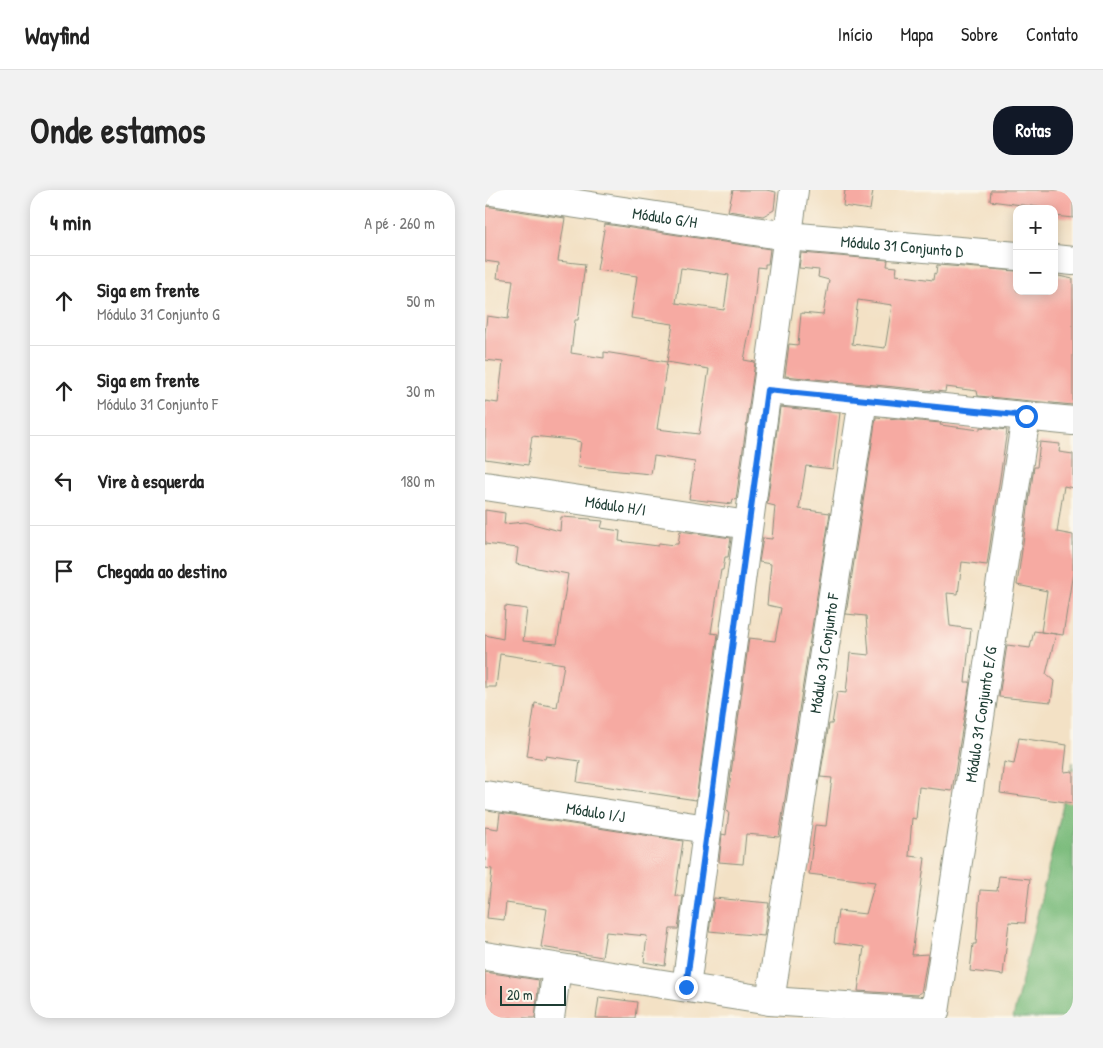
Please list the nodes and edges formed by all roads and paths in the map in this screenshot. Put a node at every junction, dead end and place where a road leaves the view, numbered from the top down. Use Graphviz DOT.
graph roads {
  1 [pos="485,190"];
  2 [pos="794,190"];
  3 [pos="787,236"];
  4 [pos="1013,256"];
  5 [pos="1058,259"];
  6 [pos="1073,261"];
  7 [pos="767,390"];
  8 [pos="863,400"];
  9 [pos="1026,416"];
  10 [pos="1073,421"];
  11 [pos="485,486"];
  12 [pos="748,525"];
  13 [pos="485,795"];
  14 [pos="707,829"];
  15 [pos="485,956"];
  16 [pos="557,968"];
  17 [pos="686,987"];
  18 [pos="770,1001"];
  19 [pos="550,1018"];
  1 -- 3 [label="street, Módulo G/H"];
  2 -- 3 [label="street"];
  3 -- 4 [label="street, Módulo 31 Conjunto D"];
  3 -- 7 [label="street"];
  5 -- 6 [label="street"];
  7 -- 8 [label="street"];
  7 -- 12 [label="street"];
  8 -- 9 [label="street"];
  8 -- 18 [label="street, Módulo 31 Conjunto F"];
  9 -- 10 [label="street"];
  9 -- 18 [label="street, Módulo 31 Conjunto E/G"];
  11 -- 12 [label="street, Módulo H/I"];
  12 -- 14 [label="street"];
  13 -- 14 [label="street, Módulo I/J"];
  14 -- 17 [label="street"];
  15 -- 16 [label="street"];
  16 -- 17 [label="street"];
  16 -- 19 [label="street"];
  17 -- 18 [label="street"];
}
